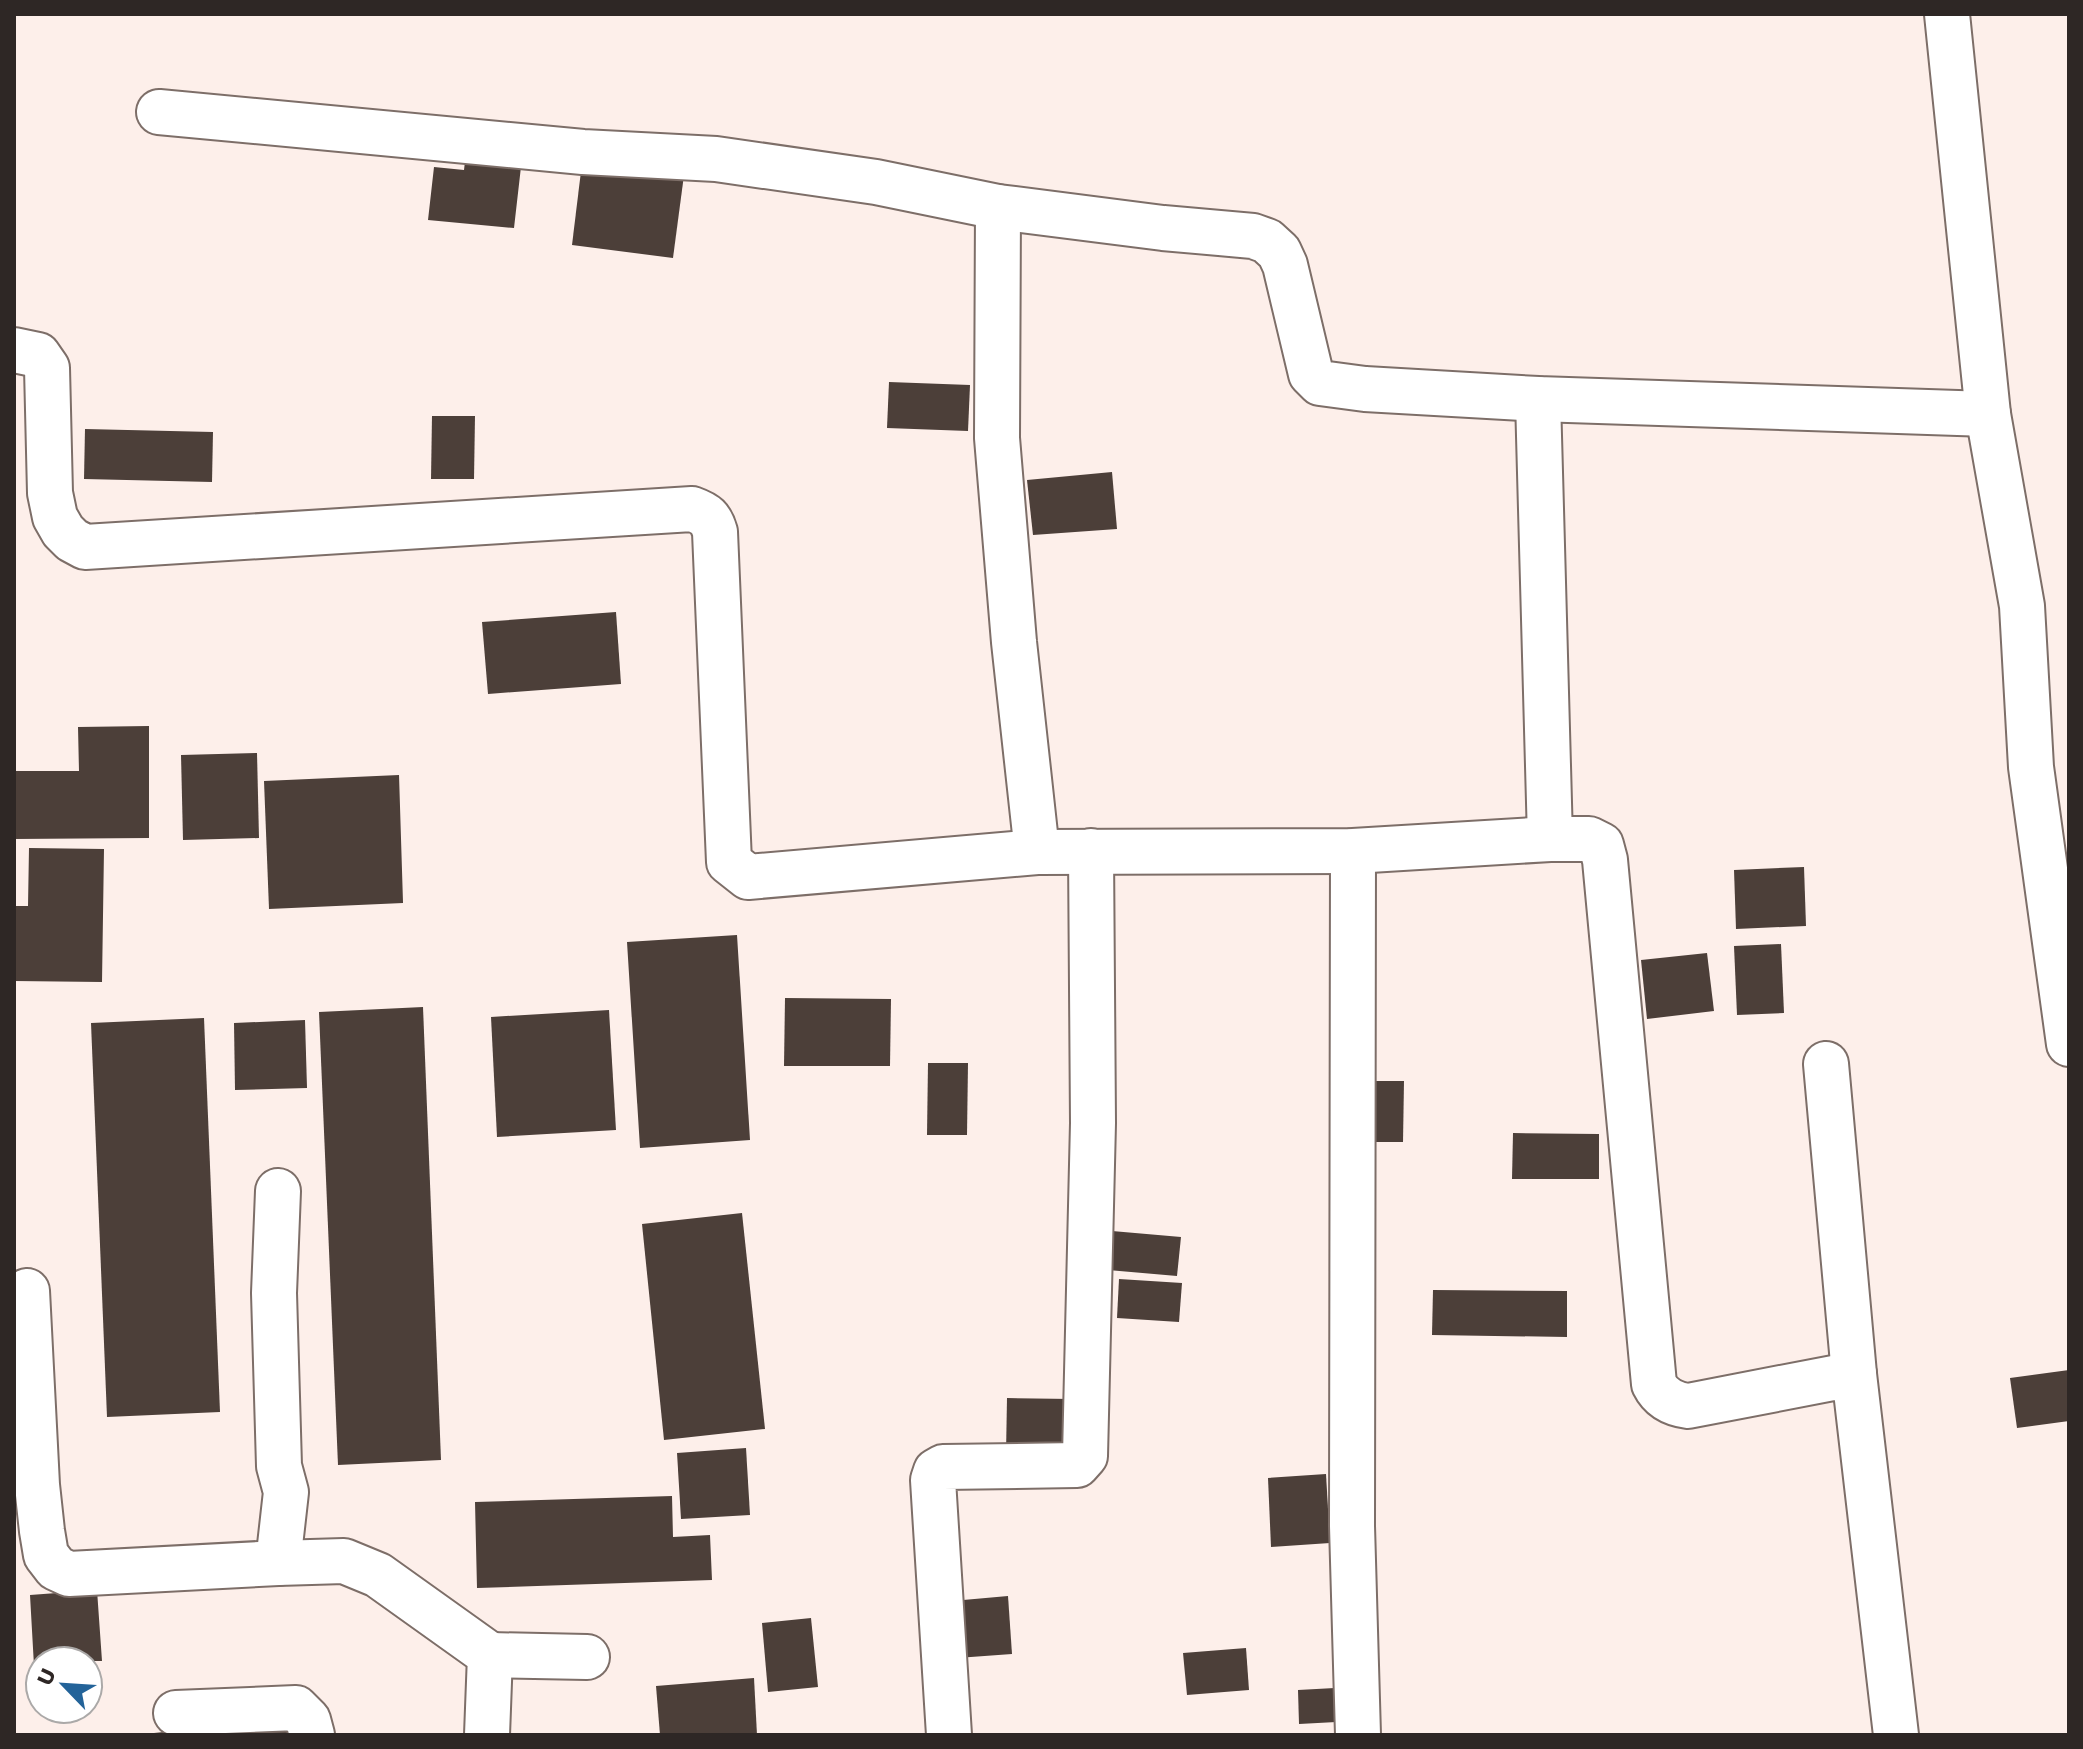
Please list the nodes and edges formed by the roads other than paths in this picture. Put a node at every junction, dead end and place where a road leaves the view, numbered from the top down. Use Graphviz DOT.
graph roads {
  1 [pos="1947,14"];
  2 [pos="159,112"];
  3 [pos="998,207"];
  4 [pos="14,350"];
  5 [pos="1538,399"];
  6 [pos="1988,414"];
  7 [pos="2050,765"];
  8 [pos="1550,839"];
  9 [pos="1091,851"];
  10 [pos="1353,851"];
  11 [pos="1037,852"];
  12 [pos="2069,1044"];
  13 [pos="1826,1064"];
  14 [pos="278,1191"];
  15 [pos="27,1291"];
  16 [pos="1854,1374"];
  17 [pos="278,1563"];
  18 [pos="490,1655"];
  19 [pos="587,1657"];
  20 [pos="176,1713"];
  21 [pos="312,1735"];
  22 [pos="487,1735"];
  23 [pos="949,1735"];
  24 [pos="1358,1735"];
  25 [pos="1896,1735"];
  1 -- 6 [label="street"];
  2 -- 3 [label="street"];
  3 -- 5 [label="street"];
  3 -- 11 [label="street"];
  4 -- 11 [label="street"];
  5 -- 6 [label="street"];
  5 -- 8 [label="street"];
  6 -- 7 [label="street"];
  7 -- 12 [label="street"];
  8 -- 10 [label="street"];
  8 -- 16 [label="street"];
  9 -- 10 [label="street"];
  9 -- 11 [label="street"];
  9 -- 23 [label="street"];
  10 -- 24 [label="street"];
  13 -- 16 [label="street"];
  14 -- 17 [label="street"];
  15 -- 17 [label="street"];
  16 -- 25 [label="street"];
  17 -- 18 [label="street"];
  18 -- 19 [label="street"];
  18 -- 22 [label="street"];
  20 -- 21 [label="street"];
}
